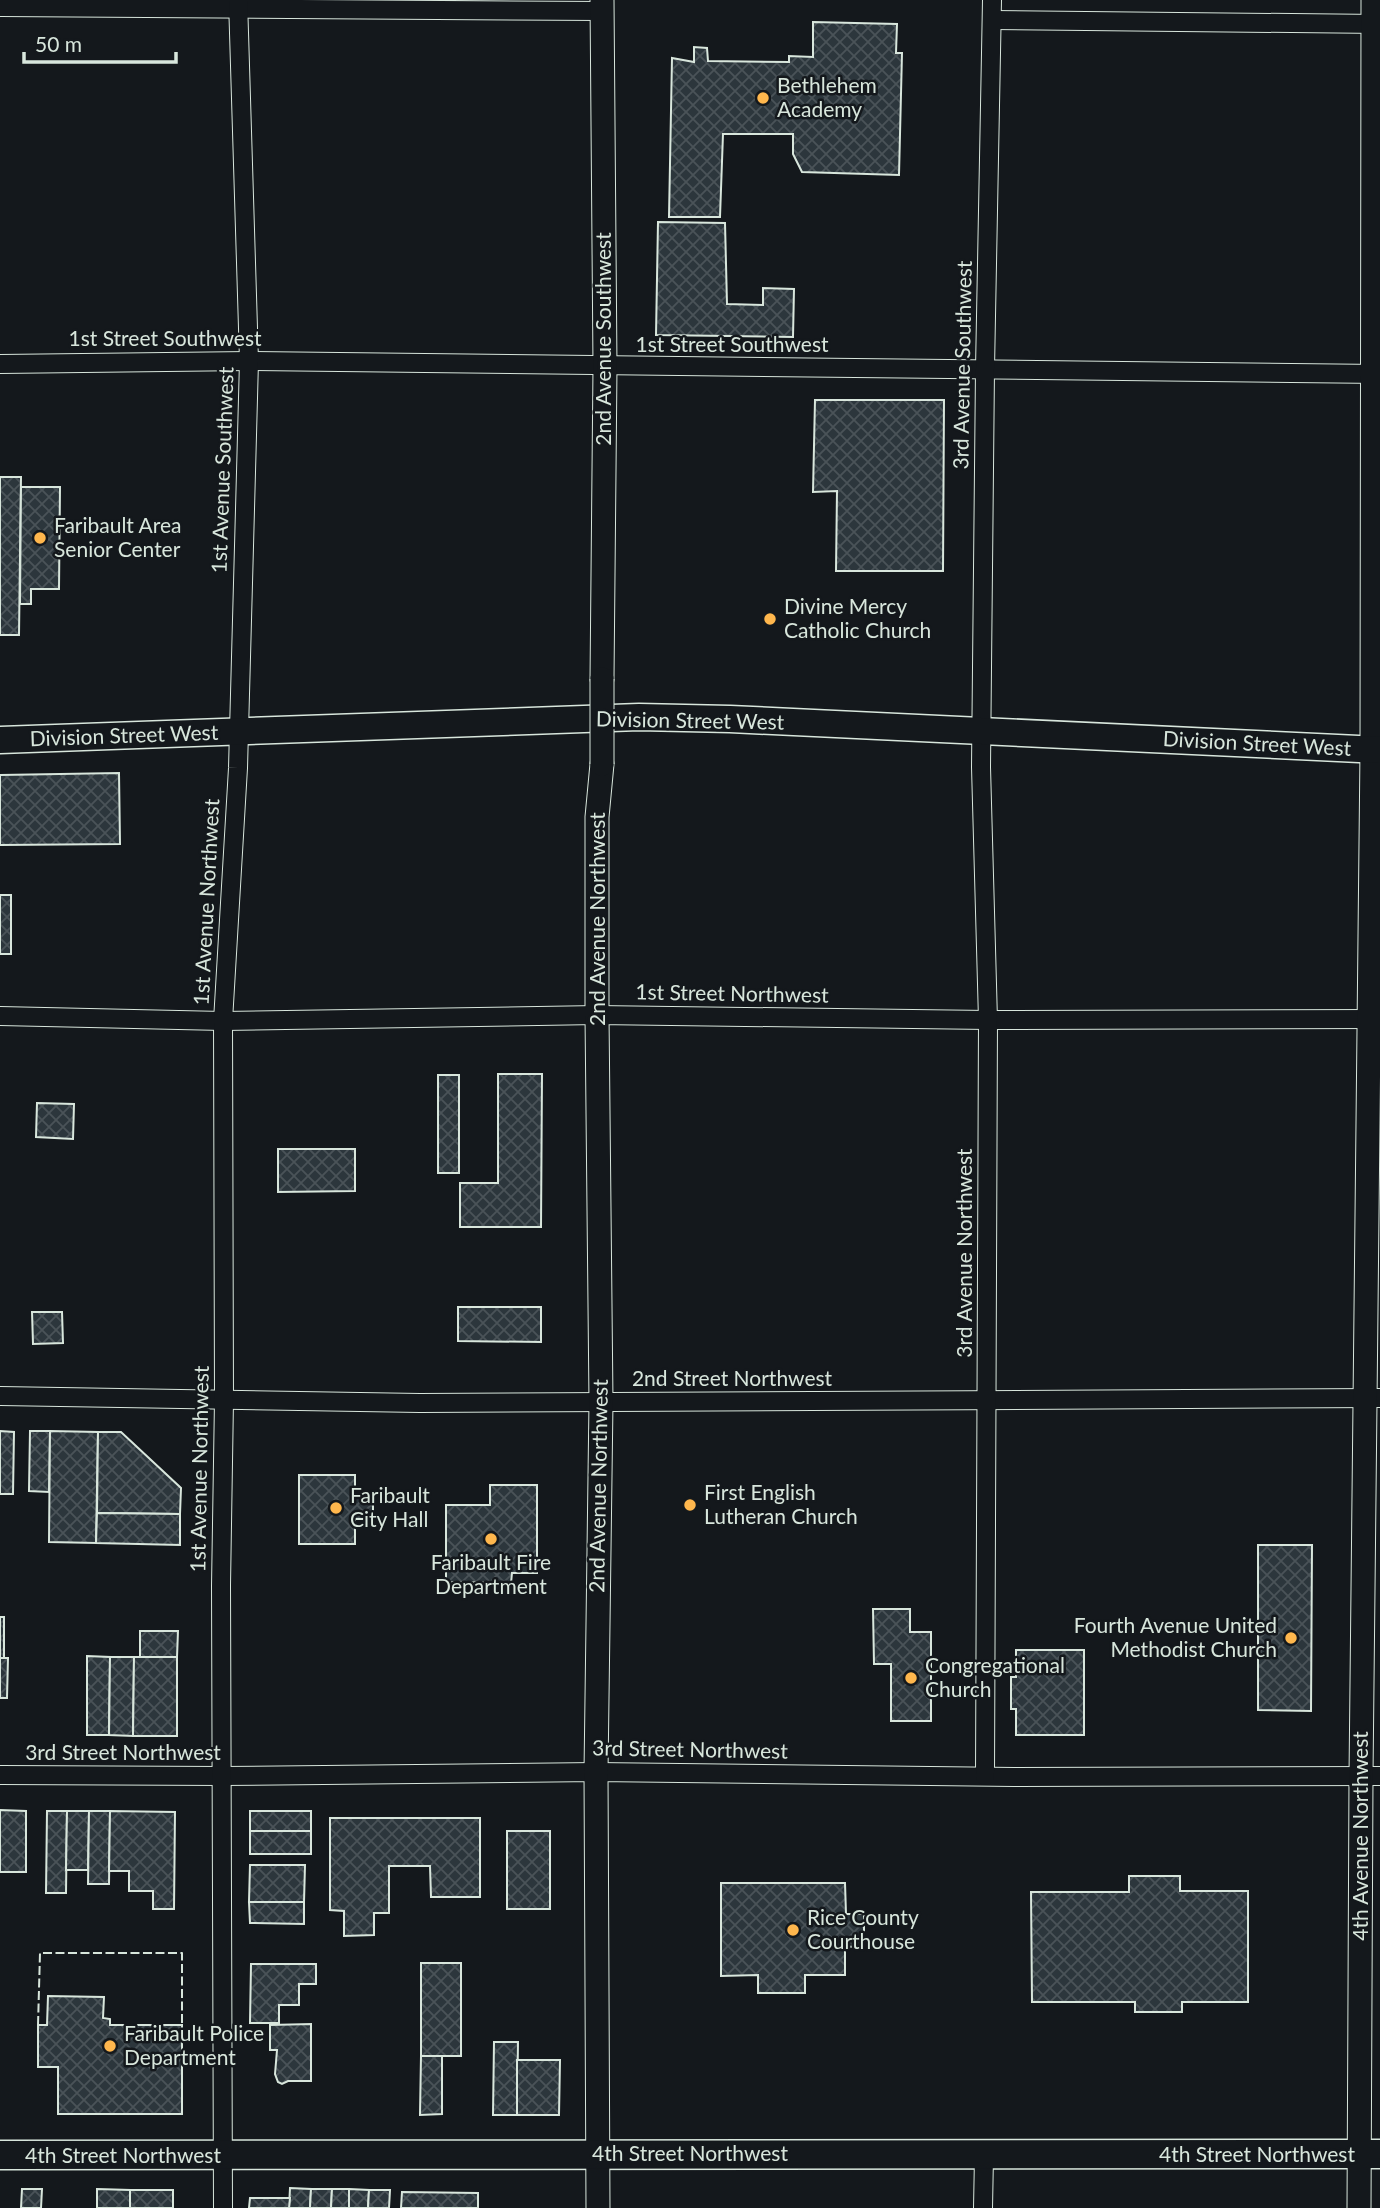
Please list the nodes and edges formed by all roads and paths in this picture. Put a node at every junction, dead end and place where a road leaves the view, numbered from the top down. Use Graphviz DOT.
graph roads {
  1 [pos="992,0"];
  2 [pos="1373,0"];
  3 [pos="238,4"];
  4 [pos="602,5"];
  5 [pos="0,7"];
  6 [pos="992,20"];
  7 [pos="1377,24"];
  8 [pos="249,361"];
  9 [pos="0,363"];
  10 [pos="605,367"];
  11 [pos="985,369"];
  12 [pos="1376,374"];
  13 [pos="982,731"];
  14 [pos="238,732"];
  15 [pos="0,740"];
  16 [pos="1376,750"];
  17 [pos="602,764"];
  18 [pos="597,1015"];
  19 [pos="0,1016"];
  20 [pos="1375,1019"];
  21 [pos="988,1020"];
  22 [pos="223,1021"];
  23 [pos="0,1396"];
  24 [pos="1373,1398"];
  25 [pos="224,1400"];
  26 [pos="601,1402"];
  27 [pos="987,1402"];
  28 [pos="596,1772"];
  29 [pos="0,1775"];
  30 [pos="222,1776"];
  31 [pos="985,1776"];
  32 [pos="1370,1776"];
  33 [pos="598,2154"];
  34 [pos="1369,2154"];
  35 [pos="0,2155"];
  36 [pos="224,2155"];
  37 [pos="984,2156"];
  38 [pos="223,2208"];
  39 [pos="598,2208"];
  40 [pos="983,2208"];
  41 [pos="1359,2208"];
  1 -- 6 [label="street, 3rd Avenue Southwest"];
  2 -- 7 [label="street, 4th Avenue Northwest"];
  3 -- 4 [label="street"];
  3 -- 5 [label="street"];
  3 -- 8 [label="street, 1st Avenue Southwest"];
  4 -- 10 [label="street, 2nd Avenue Southwest"];
  6 -- 7 [label="street"];
  6 -- 11 [label="street, 3rd Avenue Southwest"];
  7 -- 12 [label="street, 4th Avenue Northwest"];
  8 -- 9 [label="street, 1st Street Southwest"];
  8 -- 10 [label="street, 1st Street Southwest"];
  8 -- 14 [label="street, 1st Avenue Southwest"];
  10 -- 11 [label="street, 1st Street Southwest"];
  10 -- 17 [label="street, 2nd Avenue Southwest, bridge"];
  11 -- 12 [label="street, 1st Street Southwest"];
  11 -- 13 [label="street, 3rd Avenue Southwest"];
  12 -- 16 [label="street, 4th Avenue Northwest"];
  13 -- 14 [label="main road, Division Street West"];
  13 -- 16 [label="main road, Division Street West"];
  13 -- 21 [label="street, 3rd Avenue Northwest"];
  14 -- 15 [label="main road, Division Street West"];
  14 -- 22 [label="street, 1st Avenue Northwest"];
  16 -- 20 [label="street, 4th Avenue Northwest"];
  17 -- 18 [label="street, 2nd Avenue Northwest"];
  18 -- 21 [label="street, 1st Street Northwest"];
  18 -- 22 [label="street, 1st Street Northwest"];
  18 -- 26 [label="street, 2nd Avenue Northwest"];
  19 -- 22 [label="street, 1st Street Northwest"];
  20 -- 21 [label="street, 1st Street Northwest"];
  20 -- 24 [label="street, 4th Avenue Northwest"];
  21 -- 27 [label="street, 3rd Avenue Northwest"];
  22 -- 25 [label="street, 1st Avenue Northwest"];
  23 -- 25 [label="street, 2nd Street Northwest"];
  24 -- 27 [label="street, 2nd Street Northwest"];
  24 -- 32 [label="street, 4th Avenue Northwest"];
  25 -- 26 [label="street, 2nd Street Northwest"];
  25 -- 30 [label="street, 1st Avenue Northwest"];
  26 -- 27 [label="street, 2nd Street Northwest"];
  26 -- 28 [label="street, 2nd Avenue Northwest"];
  27 -- 31 [label="street, 3rd Avenue Northwest"];
  28 -- 30 [label="street, 3rd Street Northwest"];
  28 -- 31 [label="street, 3rd Street Northwest"];
  28 -- 33 [label="street, 2nd Avenue Northwest"];
  29 -- 30 [label="street, 3rd Street Northwest"];
  30 -- 36 [label="street, 1st Avenue Northwest"];
  31 -- 32 [label="street, 3rd Street Northwest"];
  32 -- 34 [label="street, 4th Avenue Northwest"];
  33 -- 36 [label="main road, 4th Street Northwest"];
  33 -- 37 [label="main road, 4th Street Northwest"];
  33 -- 39 [label="street, 2nd Avenue Northwest"];
  34 -- 37 [label="main road, 4th Street Northwest"];
  34 -- 41 [label="street, 4th Avenue Northwest"];
  35 -- 36 [label="main road, 4th Street Northwest"];
  36 -- 38 [label="street, 1st Avenue Northwest"];
  37 -- 40 [label="street"];
}
